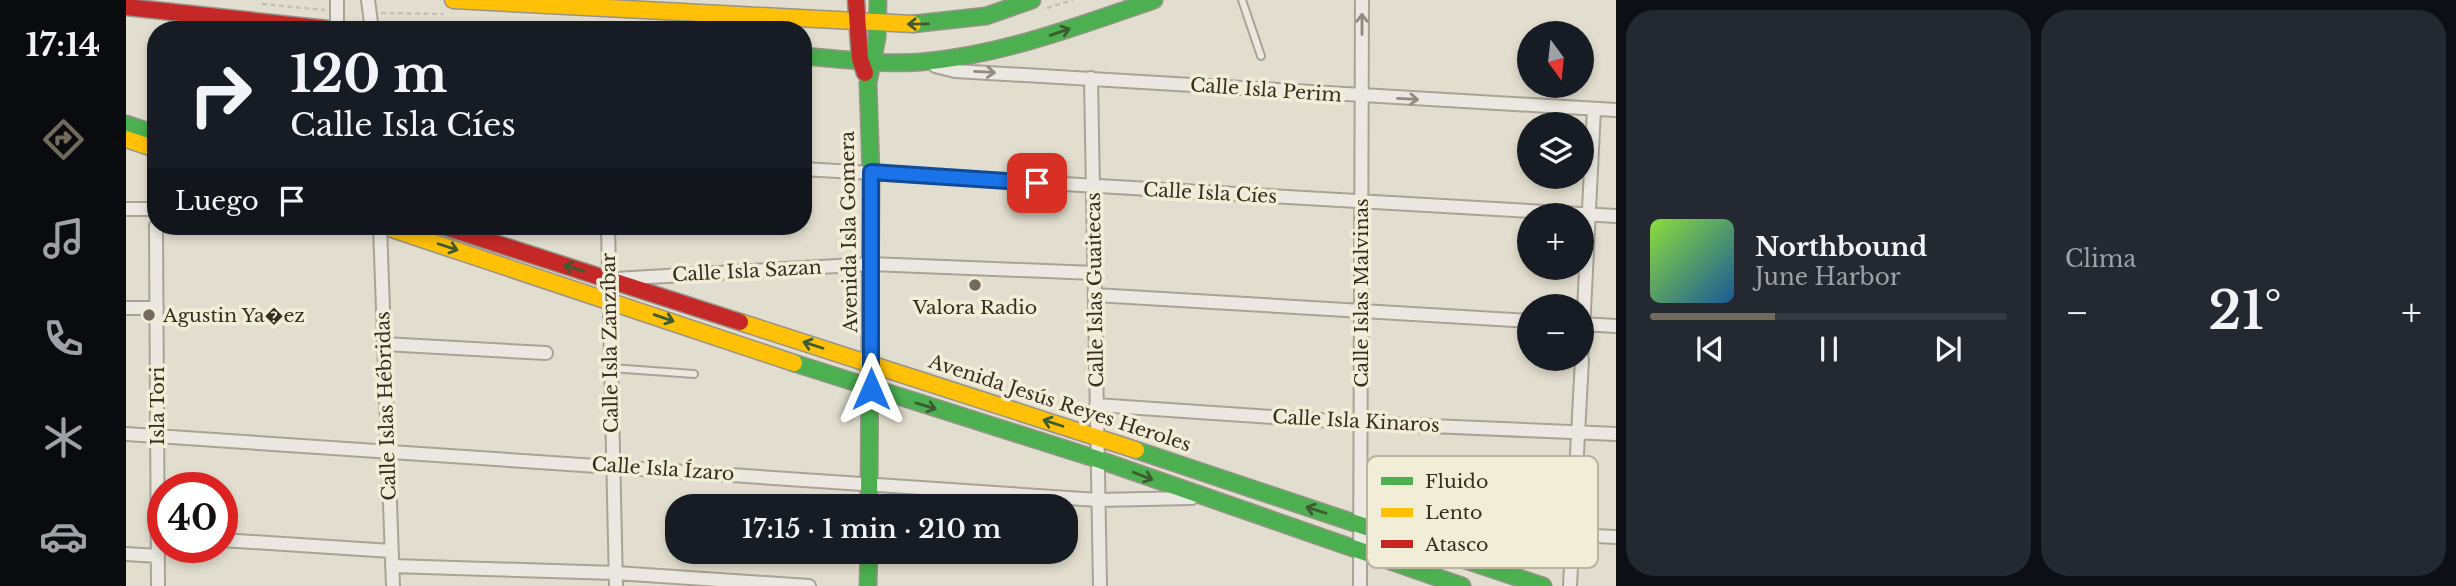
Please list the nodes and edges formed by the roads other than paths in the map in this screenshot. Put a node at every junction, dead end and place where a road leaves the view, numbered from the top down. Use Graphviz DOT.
graph roads {
  1 [pos="337,0"];
  2 [pos="368,0"];
  3 [pos="453,0"];
  4 [pos="856,0"];
  5 [pos="878,0"];
  6 [pos="1032,0"];
  7 [pos="1154,0"];
  8 [pos="1242,0"];
  9 [pos="1362,0"];
  10 [pos="598,4"];
  11 [pos="126,8"];
  12 [pos="983,8"];
  13 [pos="251,21"];
  14 [pos="337,21"];
  15 [pos="371,21"];
  16 [pos="856,22"];
  17 [pos="878,23"];
  18 [pos="812,56"];
  19 [pos="1261,56"];
  20 [pos="867,60"];
  21 [pos="918,62"];
  22 [pos="1091,78"];
  23 [pos="1362,96"];
  24 [pos="1594,109"];
  25 [pos="1616,110"];
  26 [pos="126,124"];
  27 [pos="147,131"];
  28 [pos="126,139"];
  29 [pos="147,146"];
  30 [pos="812,169"];
  31 [pos="871,172"];
  32 [pos="1093,187"];
  33 [pos="1362,201"];
  34 [pos="1590,203"];
  35 [pos="126,209"];
  36 [pos="147,209"];
  37 [pos="1517,211"];
  38 [pos="1594,215"];
  39 [pos="1616,216"];
  40 [pos="156,235"];
  41 [pos="382,235"];
  42 [pos="410,235"];
  43 [pos="470,235"];
  44 [pos="608,235"];
  45 [pos="871,264"];
  46 [pos="1094,273"];
  47 [pos="609,279"];
  48 [pos="1094,295"];
  49 [pos="609,299"];
  50 [pos="126,308"];
  51 [pos="157,308"];
  52 [pos="1361,312"];
  53 [pos="1517,320"];
  54 [pos="1594,325"];
  55 [pos="1616,326"];
  56 [pos="384,344"];
  57 [pos="546,353"];
  58 [pos="871,364"];
  59 [pos="611,368"];
  60 [pos="1581,371"];
  61 [pos="694,374"];
  62 [pos="871,389"];
  63 [pos="1096,405"];
  64 [pos="1361,423"];
  65 [pos="1578,431"];
  66 [pos="1616,433"];
  67 [pos="126,434"];
  68 [pos="158,436"];
  69 [pos="1097,437"];
  70 [pos="388,451"];
  71 [pos="1577,456"];
  72 [pos="1097,459"];
  73 [pos="612,466"];
  74 [pos="159,472"];
  75 [pos="870,483"];
  76 [pos="870,494"];
  77 [pos="1199,497"];
  78 [pos="1098,500"];
  79 [pos="1360,524"];
  80 [pos="1367,524"];
  81 [pos="1367,526"];
  82 [pos="1598,536"];
  83 [pos="1616,537"];
  84 [pos="238,541"];
  85 [pos="391,551"];
  86 [pos="1360,552"];
  87 [pos="126,554"];
  88 [pos="1367,554"];
  89 [pos="147,555"];
  90 [pos="158,563"];
  91 [pos="869,564"];
  92 [pos="392,565"];
  93 [pos="1408,568"];
  94 [pos="1490,568"];
  95 [pos="1571,568"];
  96 [pos="616,579"];
  97 [pos="158,586"];
  98 [pos="393,586"];
  99 [pos="809,586"];
  100 [pos="868,586"];
  101 [pos="1100,586"];
  102 [pos="1360,586"];
  103 [pos="1462,586"];
  104 [pos="1543,586"];
  105 [pos="1570,586"];
  1 -- 14 [label="street"];
  2 -- 15 [label="street"];
  3 -- 10 [label="street"];
  4 -- 16 [label="street, Avenida Isla Gomera"];
  5 -- 17 [label="street, Avenida Isla Gomera"];
  6 -- 12 [label="street"];
  21 -- 7 [label="street, one-way"];
  8 -- 19 [label="lane"];
  23 -- 9 [label="street, Calle Islas Malvinas, one-way"];
  10 -- 16 [label="street"];
  11 -- 13 [label="street"];
  12 -- 17 [label="street, one-way"];
  16 -- 17 [label="street"];
  16 -- 20 [label="street, Avenida Isla Gomera"];
  17 -- 20 [label="street, Avenida Isla Gomera"];
  18 -- 20 [label="street"];
  20 -- 21 [label="street"];
  20 -- 31 [label="street, Avenida Isla Gomera"];
  21 -- 22 [label="street, Calle Isla Perim, one-way"];
  22 -- 23 [label="street, Calle Isla Perim"];
  22 -- 32 [label="street, Calle Islas Guaitecas"];
  23 -- 24 [label="street, Calle Isla Perim, one-way"];
  23 -- 33 [label="street, Calle Islas Malvinas"];
  24 -- 25 [label="street, Calle Isla Perim"];
  24 -- 34 [label="street"];
  26 -- 27 [label="street"];
  28 -- 29 [label="street"];
  30 -- 31 [label="street, Calle Isla Cíes"];
  31 -- 32 [label="street, Calle Isla Cíes"];
  31 -- 45 [label="street, Avenida Isla Gomera"];
  32 -- 33 [label="street, Calle Isla Cíes"];
  32 -- 46 [label="street, Calle Islas Guaitecas"];
  33 -- 37 [label="street, Calle Isla Cíes"];
  33 -- 52 [label="street, Calle Islas Malvinas"];
  35 -- 36 [label="street"];
  38 -- 39 [label="street, Calle Isla Cíes"];
  40 -- 51 [label="street, Isla Tori"];
  41 -- 56 [label="street, Calle Islas Hébridas"];
  42 -- 49 [label="street, one-way"];
  47 -- 43 [label="street, Avenida Jesús Reyes Heroles, one-way"];
  44 -- 47 [label="street, Calle Isla Zanzíbar"];
  45 -- 46 [label="street, Calle Isla Sazan"];
  45 -- 47 [label="street, Calle Isla Sazan"];
  45 -- 58 [label="street, Avenida Isla Gomera"];
  46 -- 48 [label="street, Calle Islas Guaitecas"];
  47 -- 49 [label="street, Calle Isla Zanzíbar"];
  58 -- 47 [label="street, Avenida Jesús Reyes Heroles, one-way"];
  48 -- 52 [label="street"];
  48 -- 63 [label="street, Calle Islas Guaitecas"];
  49 -- 59 [label="street, Calle Isla Zanzíbar"];
  49 -- 62 [label="street, one-way"];
  50 -- 51 [label="street"];
  51 -- 68 [label="street, Isla Tori"];
  52 -- 53 [label="street"];
  52 -- 64 [label="street, Calle Islas Malvinas"];
  54 -- 55 [label="street"];
  56 -- 57 [label="street"];
  56 -- 70 [label="street, Calle Islas Hébridas"];
  58 -- 62 [label="street, Avenida Isla Gomera"];
  69 -- 58 [label="street, Avenida Jesús Reyes Heroles, one-way"];
  59 -- 61 [label="lane"];
  59 -- 73 [label="street, Calle Isla Zanzíbar"];
  60 -- 65 [label="street"];
  62 -- 72 [label="street, one-way"];
  62 -- 75 [label="street, Avenida Isla Gomera"];
  63 -- 64 [label="street, Calle Isla Kinaros"];
  63 -- 69 [label="street, Calle Islas Guaitecas"];
  64 -- 65 [label="street, Calle Isla Kinaros"];
  64 -- 79 [label="street, Calle Islas Malvinas"];
  65 -- 66 [label="street, Calle Isla Kinaros"];
  65 -- 71 [label="street"];
  67 -- 68 [label="street, Calle Isla Ízaro"];
  68 -- 70 [label="street, Calle Isla Ízaro"];
  68 -- 74 [label="street, Isla Tori"];
  69 -- 72 [label="street, Calle Islas Guaitecas"];
  79 -- 69 [label="street, Avenida Jesús Reyes Heroles, one-way"];
  70 -- 73 [label="street, Calle Isla Ízaro"];
  70 -- 85 [label="street, Calle Islas Hébridas"];
  72 -- 77 [label="street, one-way"];
  72 -- 78 [label="street, Calle Islas Guaitecas"];
  73 -- 75 [label="street, Calle Isla Ízaro"];
  73 -- 96 [label="street, Calle Isla Zanzíbar"];
  75 -- 76 [label="street, Avenida Isla Gomera"];
  75 -- 78 [label="street, Calle Isla Ízaro"];
  77 -- 78 [label="street, Calle Isla Ízaro"];
  77 -- 86 [label="street"];
  78 -- 101 [label="street, Calle Islas Guaitecas"];
  79 -- 80 [label="street"];
  79 -- 81 [label="street, Avenida Jesús Reyes Heroles"];
  79 -- 86 [label="street, Calle Islas Malvinas"];
  82 -- 83 [label="street"];
  84 -- 85 [label="street"];
  85 -- 92 [label="street, Calle Islas Hébridas"];
  86 -- 88 [label="street"];
  86 -- 102 [label="street, Calle Islas Malvinas"];
  87 -- 89 [label="street"];
  90 -- 97 [label="street, Isla Tori"];
  91 -- 100 [label="street"];
  92 -- 96 [label="street"];
  92 -- 98 [label="street, Calle Islas Hébridas"];
  93 -- 103 [label="street"];
  94 -- 104 [label="street, Avenida Jesús Reyes Heroles"];
  95 -- 105 [label="street"];
  96 -- 99 [label="street"];
}
